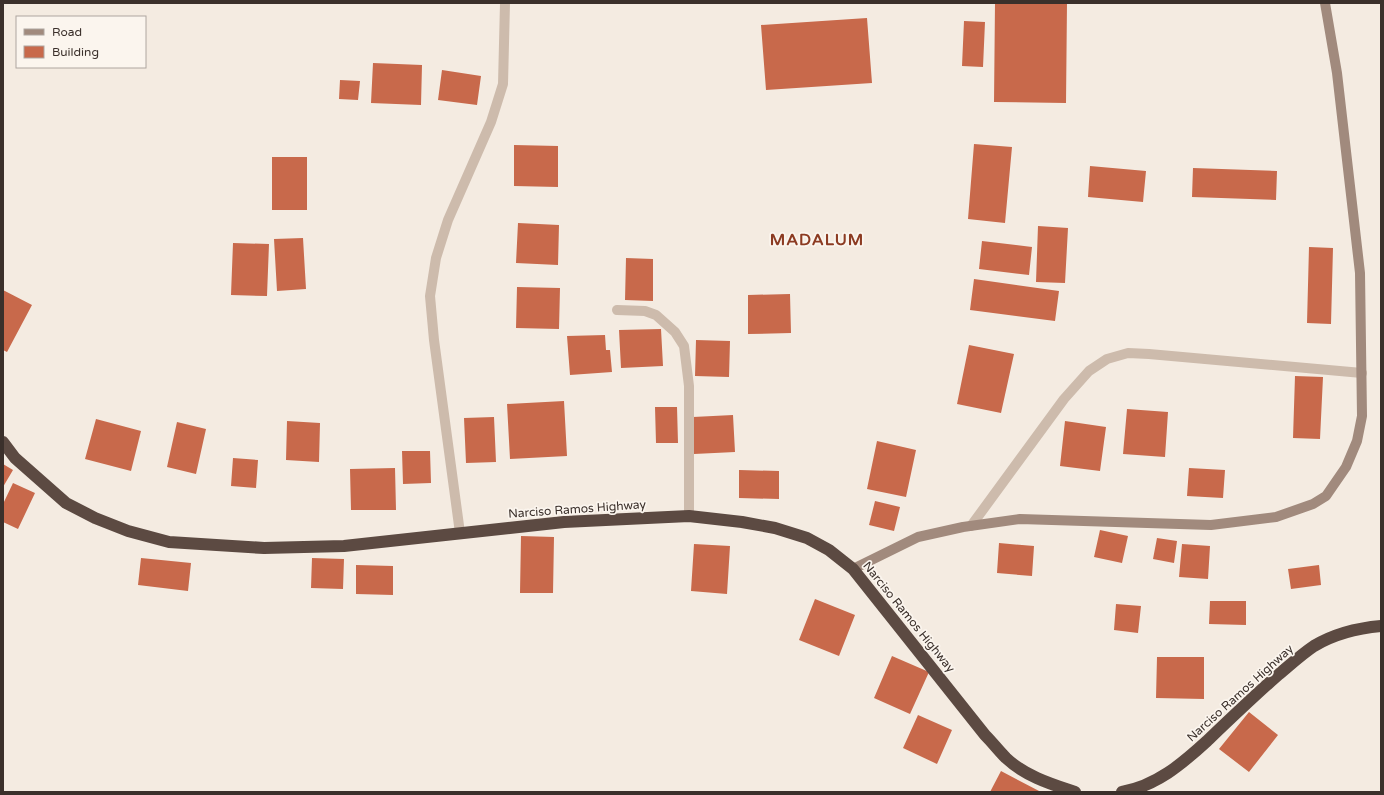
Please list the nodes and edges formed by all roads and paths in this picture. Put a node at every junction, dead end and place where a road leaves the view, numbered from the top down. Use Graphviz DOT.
graph roads {
  1 [pos="505,3"];
  2 [pos="1325,3"];
  3 [pos="617,310"];
  4 [pos="1362,373"];
  5 [pos="3,442"];
  6 [pos="689,516"];
  7 [pos="971,526"];
  8 [pos="460,533"];
  9 [pos="853,569"];
  10 [pos="1381,626"];
  11 [pos="1075,792"];
  12 [pos="1122,792"];
  1 -- 8 [label="street"];
  2 -- 4 [label="street"];
  3 -- 6 [label="street"];
  4 -- 7 [label="street"];
  4 -- 7 [label="street"];
  5 -- 8 [label="highway, Narciso Ramos Highway"];
  6 -- 8 [label="highway, Narciso Ramos Highway"];
  6 -- 9 [label="highway, Narciso Ramos Highway"];
  7 -- 9 [label="street"];
  9 -- 11 [label="highway, Narciso Ramos Highway"];
  10 -- 12 [label="highway, Narciso Ramos Highway"];
}
